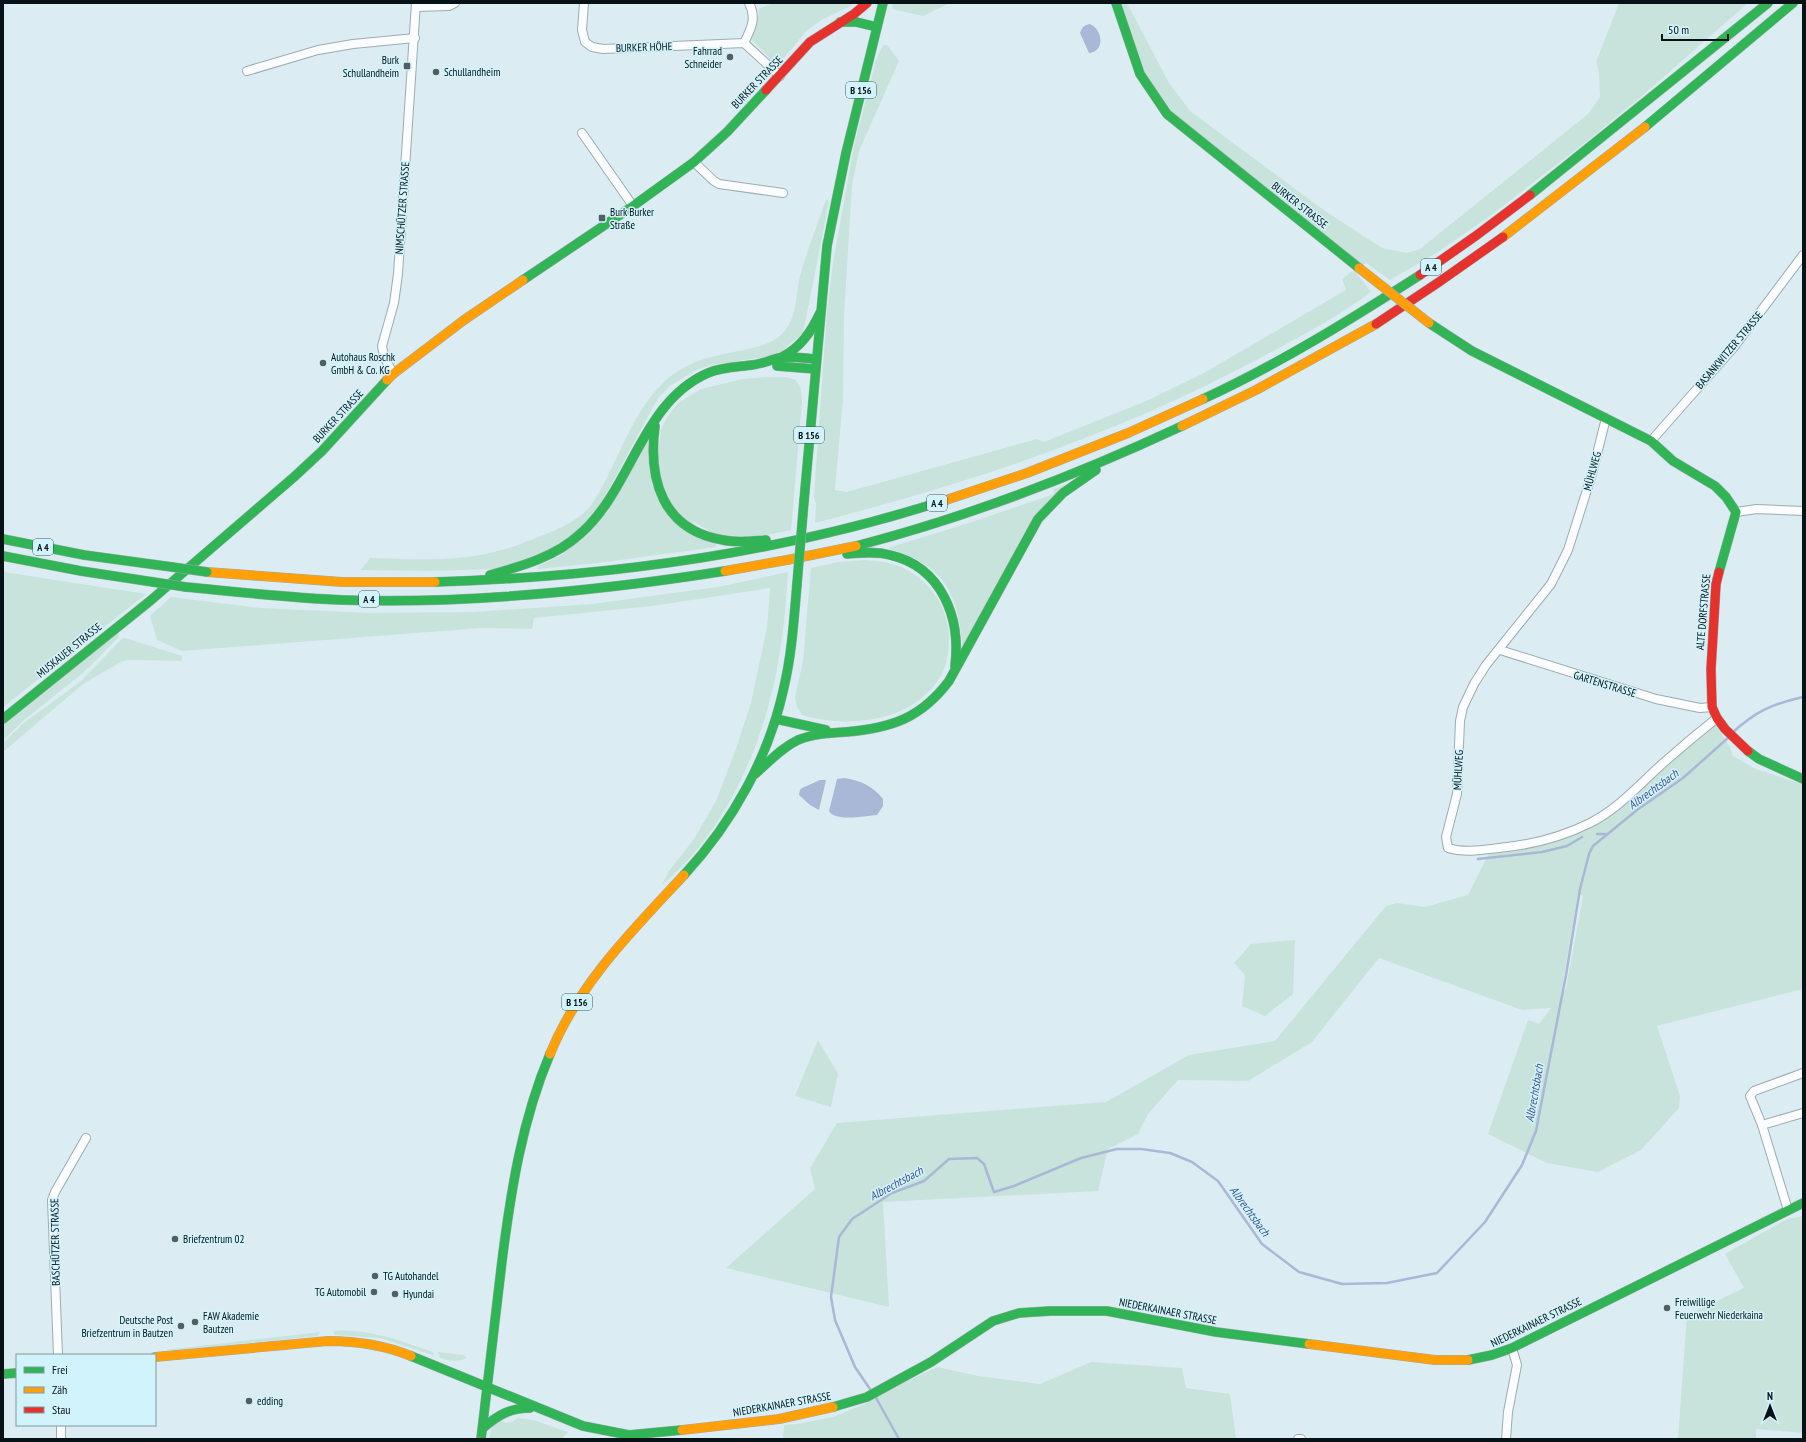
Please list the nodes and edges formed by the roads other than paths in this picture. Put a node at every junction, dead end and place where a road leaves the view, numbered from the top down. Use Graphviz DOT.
graph roads {
  1 [pos="455,3"];
  2 [pos="584,3"];
  3 [pos="749,3"];
  4 [pos="867,3"];
  5 [pos="884,3"];
  6 [pos="1116,3"];
  7 [pos="1768,3"];
  8 [pos="1793,3"];
  9 [pos="416,5"];
  10 [pos="840,22"];
  11 [pos="877,27"];
  12 [pos="415,38"];
  13 [pos="744,43"];
  14 [pos="247,70"];
  15 [pos="780,76"];
  16 [pos="582,133"];
  17 [pos="694,162"];
  18 [pos="783,194"];
  19 [pos="633,206"];
  20 [pos="1803,255"];
  21 [pos="820,314"];
  22 [pos="780,358"];
  23 [pos="815,364"];
  24 [pos="755,365"];
  25 [pos="393,374"];
  26 [pos="1606,418"];
  27 [pos="657,419"];
  28 [pos="1651,441"];
  29 [pos="1113,459"];
  30 [pos="1803,511"];
  31 [pos="1736,512"];
  32 [pos="820,534"];
  33 [pos="3,539"];
  34 [pos="3,556"];
  35 [pos="792,560"];
  36 [pos="464,582"];
  37 [pos="150,601"];
  38 [pos="1500,650"];
  39 [pos="954,671"];
  40 [pos="1712,707"];
  41 [pos="1717,718"];
  42 [pos="3,719"];
  43 [pos="776,719"];
  44 [pos="840,732"];
  45 [pos="755,774"];
  46 [pos="1803,779"];
  47 [pos="1803,1073"];
  48 [pos="1803,1113"];
  49 [pos="1762,1125"];
  50 [pos="86,1138"];
  51 [pos="1803,1203"];
  52 [pos="1788,1210"];
  53 [pos="1512,1348"];
  54 [pos="58,1354"];
  55 [pos="156,1357"];
  56 [pos="16,1373"];
  57 [pos="3,1374"];
  58 [pos="488,1388"];
  59 [pos="538,1409"];
  60 [pos="61,1426"];
  61 [pos="483,1428"];
  62 [pos="61,1439"];
  63 [pos="481,1439"];
  64 [pos="1298,1439"];
  65 [pos="1301,1439"];
  66 [pos="1506,1439"];
  1 -- 9 [label="street, NIMSCHÜTZER STRASSE"];
  2 -- 13 [label="street, BURKER HÖHE"];
  3 -- 13 [label="street"];
  4 -- 10 [label="main road, BURKER STRASSE"];
  5 -- 11 [label="main road, B 156"];
  6 -- 26 [label="main road, BURKER STRASSE, bridge"];
  7 -- 32 [label="main road, A 4"];
  8 -- 29 [label="main road, A 4"];
  9 -- 12 [label="street, NIMSCHÜTZER STRASSE"];
  10 -- 11 [label="main road"];
  10 -- 15 [label="main road, BURKER STRASSE"];
  11 -- 21 [label="main road, B 156"];
  12 -- 14 [label="street"];
  12 -- 25 [label="street, NIMSCHÜTZER STRASSE"];
  13 -- 15 [label="street"];
  15 -- 17 [label="main road, BURKER STRASSE"];
  16 -- 19 [label="street"];
  17 -- 18 [label="street"];
  17 -- 19 [label="main road, BURKER STRASSE"];
  19 -- 25 [label="main road, BURKER STRASSE"];
  20 -- 28 [label="street, BASANKWITZER STRASSE"];
  21 -- 22 [label="main road"];
  21 -- 23 [label="main road, B 156"];
  22 -- 23 [label="main road"];
  22 -- 24 [label="main road"];
  23 -- 24 [label="main road"];
  23 -- 43 [label="main road, B 156, bridge"];
  24 -- 27 [label="main road"];
  25 -- 37 [label="main road, BURKER STRASSE"];
  26 -- 28 [label="main road"];
  26 -- 41 [label="street, MÜHLWEG"];
  27 -- 32 [label="main road"];
  27 -- 36 [label="main road"];
  28 -- 31 [label="main road"];
  29 -- 35 [label="main road, A 4"];
  29 -- 39 [label="main road"];
  30 -- 31 [label="street"];
  31 -- 40 [label="main road, ALTE DORFSTRASSE"];
  32 -- 36 [label="main road, A 4"];
  33 -- 36 [label="main road, A 4, bridge"];
  34 -- 35 [label="main road, A 4, bridge"];
  35 -- 39 [label="main road"];
  37 -- 42 [label="main road, MUSKAUER STRASSE"];
  38 -- 40 [label="street, GARTENSTRASSE"];
  39 -- 44 [label="main road"];
  40 -- 41 [label="main road, ALTE DORFSTRASSE"];
  41 -- 46 [label="main road, ALTE DORFSTRASSE"];
  43 -- 44 [label="main road"];
  43 -- 45 [label="main road, B 156"];
  44 -- 45 [label="main road"];
  45 -- 58 [label="main road, B 156"];
  47 -- 49 [label="street"];
  48 -- 49 [label="street"];
  49 -- 52 [label="street"];
  50 -- 54 [label="street, BASCHÜTZER STRASSE"];
  51 -- 52 [label="main road, NIEDERKAINAER STRASSE"];
  52 -- 53 [label="main road, NIEDERKAINAER STRASSE"];
  53 -- 59 [label="main road, NIEDERKAINAER STRASSE"];
  53 -- 66 [label="street"];
  55 -- 58 [label="main road, NIEDERKAINAER STRASSE"];
  56 -- 57 [label="main road"];
  58 -- 59 [label="main road, NIEDERKAINAER STRASSE"];
  58 -- 61 [label="main road, B 156"];
  59 -- 61 [label="main road, NIEDERKAINAER STRASSE"];
  60 -- 62 [label="street"];
  61 -- 63 [label="main road, B 156"];
  64 -- 65 [label="street"];
}
